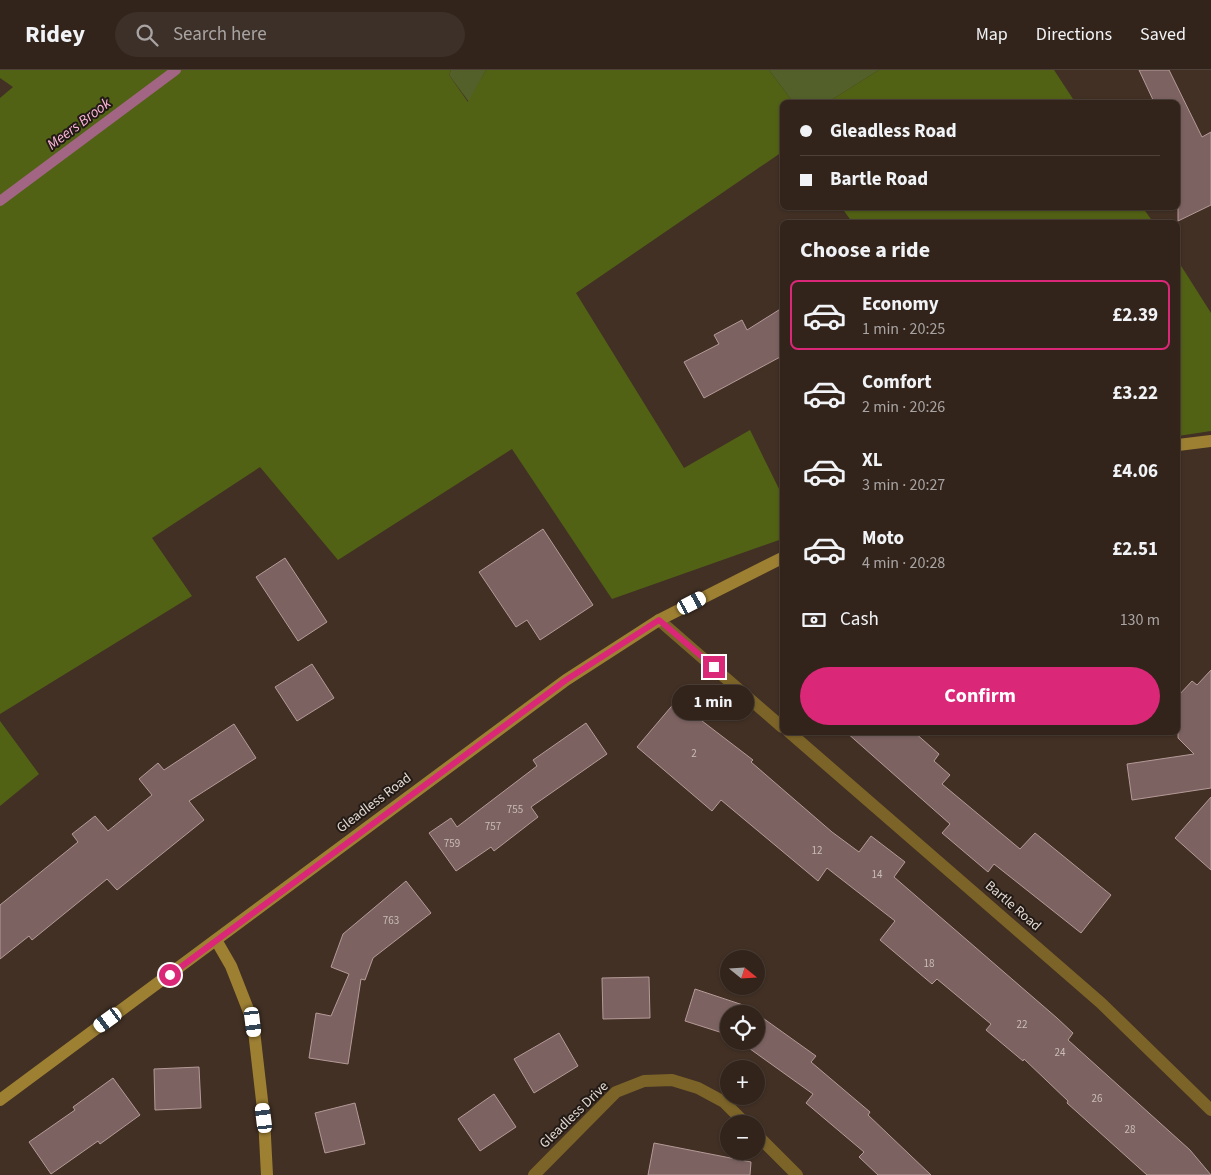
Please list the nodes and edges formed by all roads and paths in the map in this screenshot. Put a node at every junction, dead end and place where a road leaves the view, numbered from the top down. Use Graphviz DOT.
graph roads {
  1 [pos="1211,441"];
  2 [pos="1180,445"];
  3 [pos="780,559"];
  4 [pos="659,620"];
  5 [pos="780,725"];
  6 [pos="792,735"];
  7 [pos="216,940"];
  8 [pos="0,1100"];
  9 [pos="1211,1110"];
  10 [pos="737,1115"];
  11 [pos="765,1143"];
  12 [pos="267,1175"];
  13 [pos="534,1175"];
  14 [pos="797,1175"];
  1 -- 2 [label="main road"];
  3 -- 4 [label="main road, Gleadless Road"];
  4 -- 5 [label="street"];
  4 -- 7 [label="main road, Gleadless Road"];
  6 -- 9 [label="street, Bartle Road"];
  7 -- 8 [label="main road, Gleadless Road"];
  7 -- 12 [label="main road"];
  10 -- 13 [label="street, Gleadless Drive"];
  11 -- 14 [label="street"];
}
